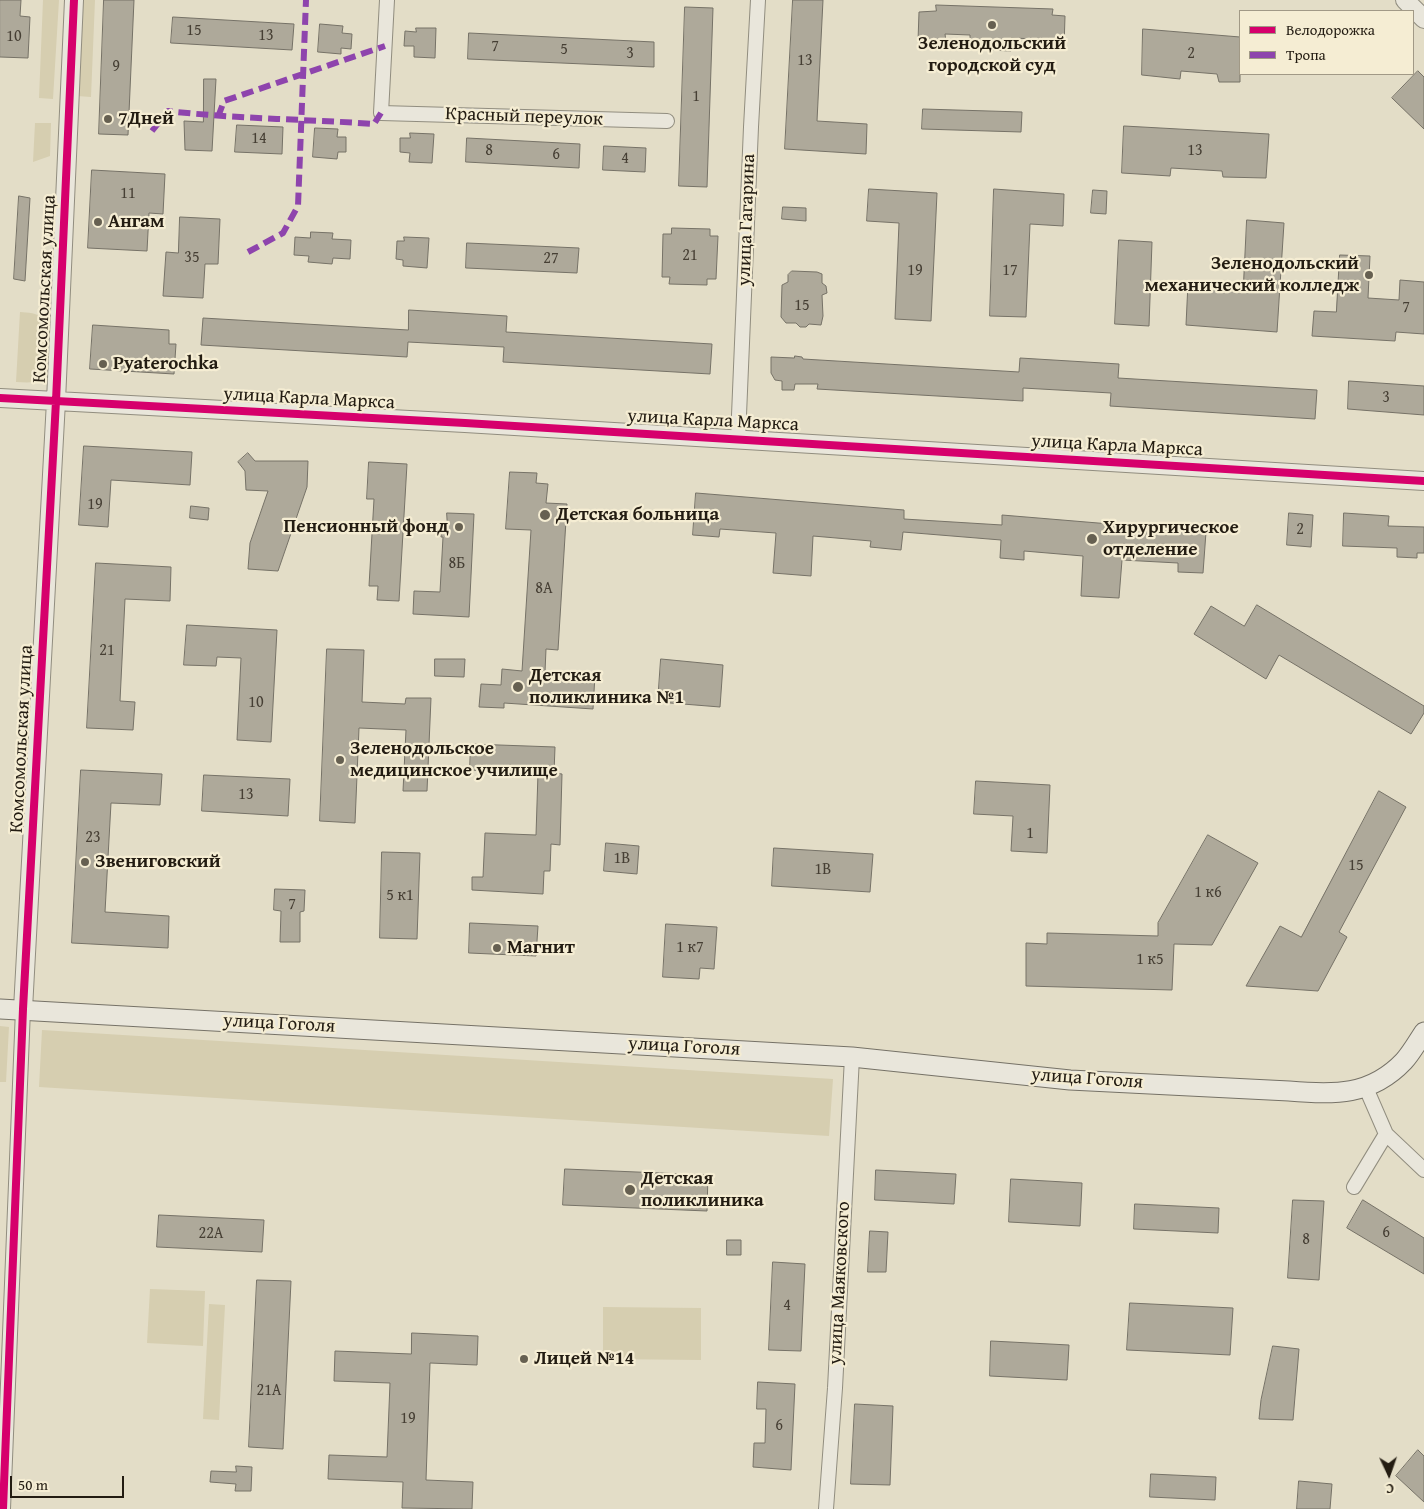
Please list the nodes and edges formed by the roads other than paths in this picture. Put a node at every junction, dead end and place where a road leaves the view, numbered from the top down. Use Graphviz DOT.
graph roads {
  1 [pos="74,0"];
  2 [pos="387,0"];
  3 [pos="758,0"];
  4 [pos="1405,0"];
  5 [pos="1424,19"];
  6 [pos="667,121"];
  7 [pos="0,398"];
  8 [pos="56,401"];
  9 [pos="738,439"];
  10 [pos="1424,481"];
  11 [pos="0,1009"];
  12 [pos="23,1009"];
  13 [pos="1424,1032"];
  14 [pos="852,1057"];
  15 [pos="1366,1088"];
  16 [pos="1386,1134"];
  17 [pos="1424,1170"];
  18 [pos="1354,1187"];
  19 [pos="3,1509"];
  20 [pos="826,1509"];
  1 -- 8 [label="street, Комсомольская улица"];
  2 -- 6 [label="street, Красный переулок"];
  3 -- 9 [label="street, улица Гагарина"];
  4 -- 5 [label="street"];
  7 -- 8 [label="street, улица Карла Маркса"];
  8 -- 9 [label="street, улица Карла Маркса"];
  8 -- 12 [label="street, Комсомольская улица"];
  9 -- 10 [label="street, улица Карла Маркса"];
  11 -- 12 [label="main road, улица Гоголя"];
  12 -- 14 [label="main road, улица Гоголя"];
  12 -- 19 [label="street, Комсомольская улица"];
  13 -- 15 [label="main road"];
  14 -- 15 [label="main road, улица Гоголя"];
  14 -- 20 [label="street, улица Маяковского"];
  15 -- 16 [label="street"];
  16 -- 17 [label="street"];
  16 -- 18 [label="street"];
}
